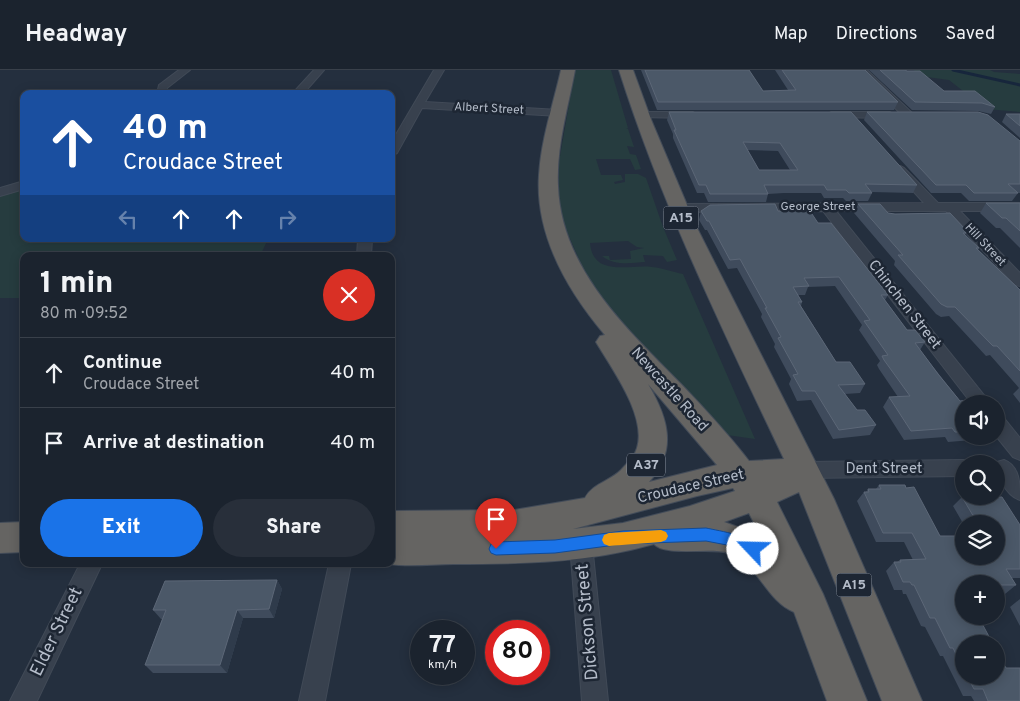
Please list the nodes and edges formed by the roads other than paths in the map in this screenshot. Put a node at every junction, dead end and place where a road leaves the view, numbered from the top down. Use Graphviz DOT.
graph roads {
  1 [pos="185,70"];
  2 [pos="319,70"];
  3 [pos="438,70"];
  4 [pos="568,70"];
  5 [pos="626,70"];
  6 [pos="862,70"];
  7 [pos="161,90"];
  8 [pos="301,90"];
  9 [pos="418,105"];
  10 [pos="559,114"];
  11 [pos="640,115"];
  12 [pos="706,115"];
  13 [pos="823,115"];
  14 [pos="852,115"];
  15 [pos="864,128"];
  16 [pos="395,146"];
  17 [pos="893,161"];
  18 [pos="20,186"];
  19 [pos="0,192"];
  20 [pos="826,207"];
  21 [pos="934,207"];
  22 [pos="949,207"];
  23 [pos="1020,207"];
  24 [pos="677,208"];
  25 [pos="1020,282"];
  26 [pos="584,293"];
  27 [pos="975,395"];
  28 [pos="1005,433"];
  29 [pos="1020,452"];
  30 [pos="955,468"];
  31 [pos="1007,468"];
  32 [pos="805,470"];
  33 [pos="749,486"];
  34 [pos="1020,492"];
  35 [pos="547,521"];
  36 [pos="395,526"];
  37 [pos="20,537"];
  38 [pos="0,538"];
  39 [pos="623,538"];
  40 [pos="581,544"];
  41 [pos="395,549"];
  42 [pos="90,567"];
  43 [pos="339,567"];
  44 [pos="815,618"];
  45 [pos="23,701"];
  46 [pos="312,701"];
  47 [pos="595,701"];
  48 [pos="846,701"];
  49 [pos="902,701"];
  1 -- 7 [label="street"];
  2 -- 8 [label="street"];
  3 -- 9 [label="street"];
  4 -- 10 [label="highway, Newcastle Road"];
  5 -- 11 [label="highway, A15"];
  6 -- 14 [label="street"];
  9 -- 10 [label="street, Albert Street"];
  9 -- 16 [label="street"];
  10 -- 26 [label="highway, Newcastle Road"];
  11 -- 12 [label="street"];
  11 -- 24 [label="highway, A15"];
  13 -- 14 [label="street"];
  14 -- 15 [label="street"];
  17 -- 21 [label="street"];
  18 -- 19 [label="street"];
  20 -- 21 [label="street, George Street"];
  20 -- 24 [label="street, George Street"];
  20 -- 27 [label="street, Chinchen Street"];
  21 -- 22 [label="street, George Street"];
  22 -- 23 [label="street, George Street"];
  22 -- 25 [label="street, Hill Street"];
  24 -- 32 [label="highway, A15"];
  26 -- 33 [label="highway, Newcastle Road"];
  26 -- 35 [label="highway, A37"];
  28 -- 29 [label="street"];
  30 -- 32 [label="street, Dent Street"];
  31 -- 34 [label="street"];
  32 -- 33 [label="highway, Croudace Street / A37"];
  32 -- 49 [label="highway, A15"];
  33 -- 35 [label="highway, Croudace Street / A37"];
  33 -- 39 [label="highway, Croudace Street / A37"];
  33 -- 44 [label="highway, Newcastle Road"];
  35 -- 36 [label="highway, Croudace Street / A37"];
  37 -- 38 [label="highway"];
  39 -- 40 [label="highway, Croudace Street / A37"];
  39 -- 44 [label="highway"];
  40 -- 41 [label="highway, Croudace Street / A37"];
  40 -- 47 [label="street, Dickson Street"];
  42 -- 45 [label="street, Elder Street"];
  43 -- 46 [label="street"];
  44 -- 48 [label="highway, Newcastle Road"];
}
